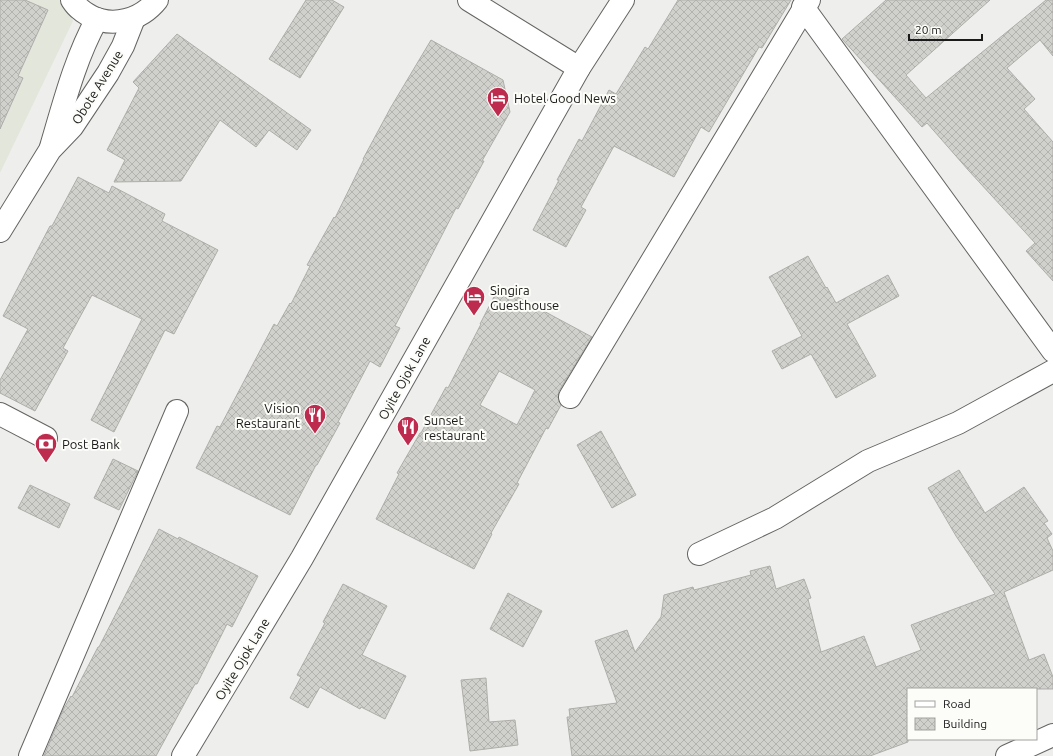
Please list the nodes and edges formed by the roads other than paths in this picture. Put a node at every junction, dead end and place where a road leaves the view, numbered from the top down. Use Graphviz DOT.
graph roads {
  1 [pos="72,0"];
  2 [pos="157,0"];
  3 [pos="469,0"];
  4 [pos="623,0"];
  5 [pos="806,3"];
  6 [pos="134,18"];
  7 [pos="97,19"];
  8 [pos="579,68"];
  9 [pos="50,150"];
  10 [pos="0,231"];
  11 [pos="1053,351"];
  12 [pos="1053,371"];
  13 [pos="570,397"];
  14 [pos="178,411"];
  15 [pos="0,414"];
  16 [pos="46,438"];
  17 [pos="699,554"];
  18 [pos="1053,735"];
  19 [pos="1018,754"];
  20 [pos="30,756"];
  21 [pos="183,756"];
  1 -- 7 [label="street"];
  2 -- 6 [label="street"];
  3 -- 8 [label="street"];
  4 -- 8 [label="street, Oyite Ojok Lane"];
  5 -- 11 [label="street"];
  5 -- 13 [label="street"];
  6 -- 7 [label="street"];
  6 -- 9 [label="street, Obote Avenue"];
  7 -- 9 [label="street, Obote Avenue"];
  8 -- 21 [label="street, Oyite Ojok Lane"];
  9 -- 10 [label="street, Obote Avenue"];
  12 -- 17 [label="street"];
  14 -- 20 [label="street"];
  15 -- 16 [label="street"];
  18 -- 19 [label="street"];
}
